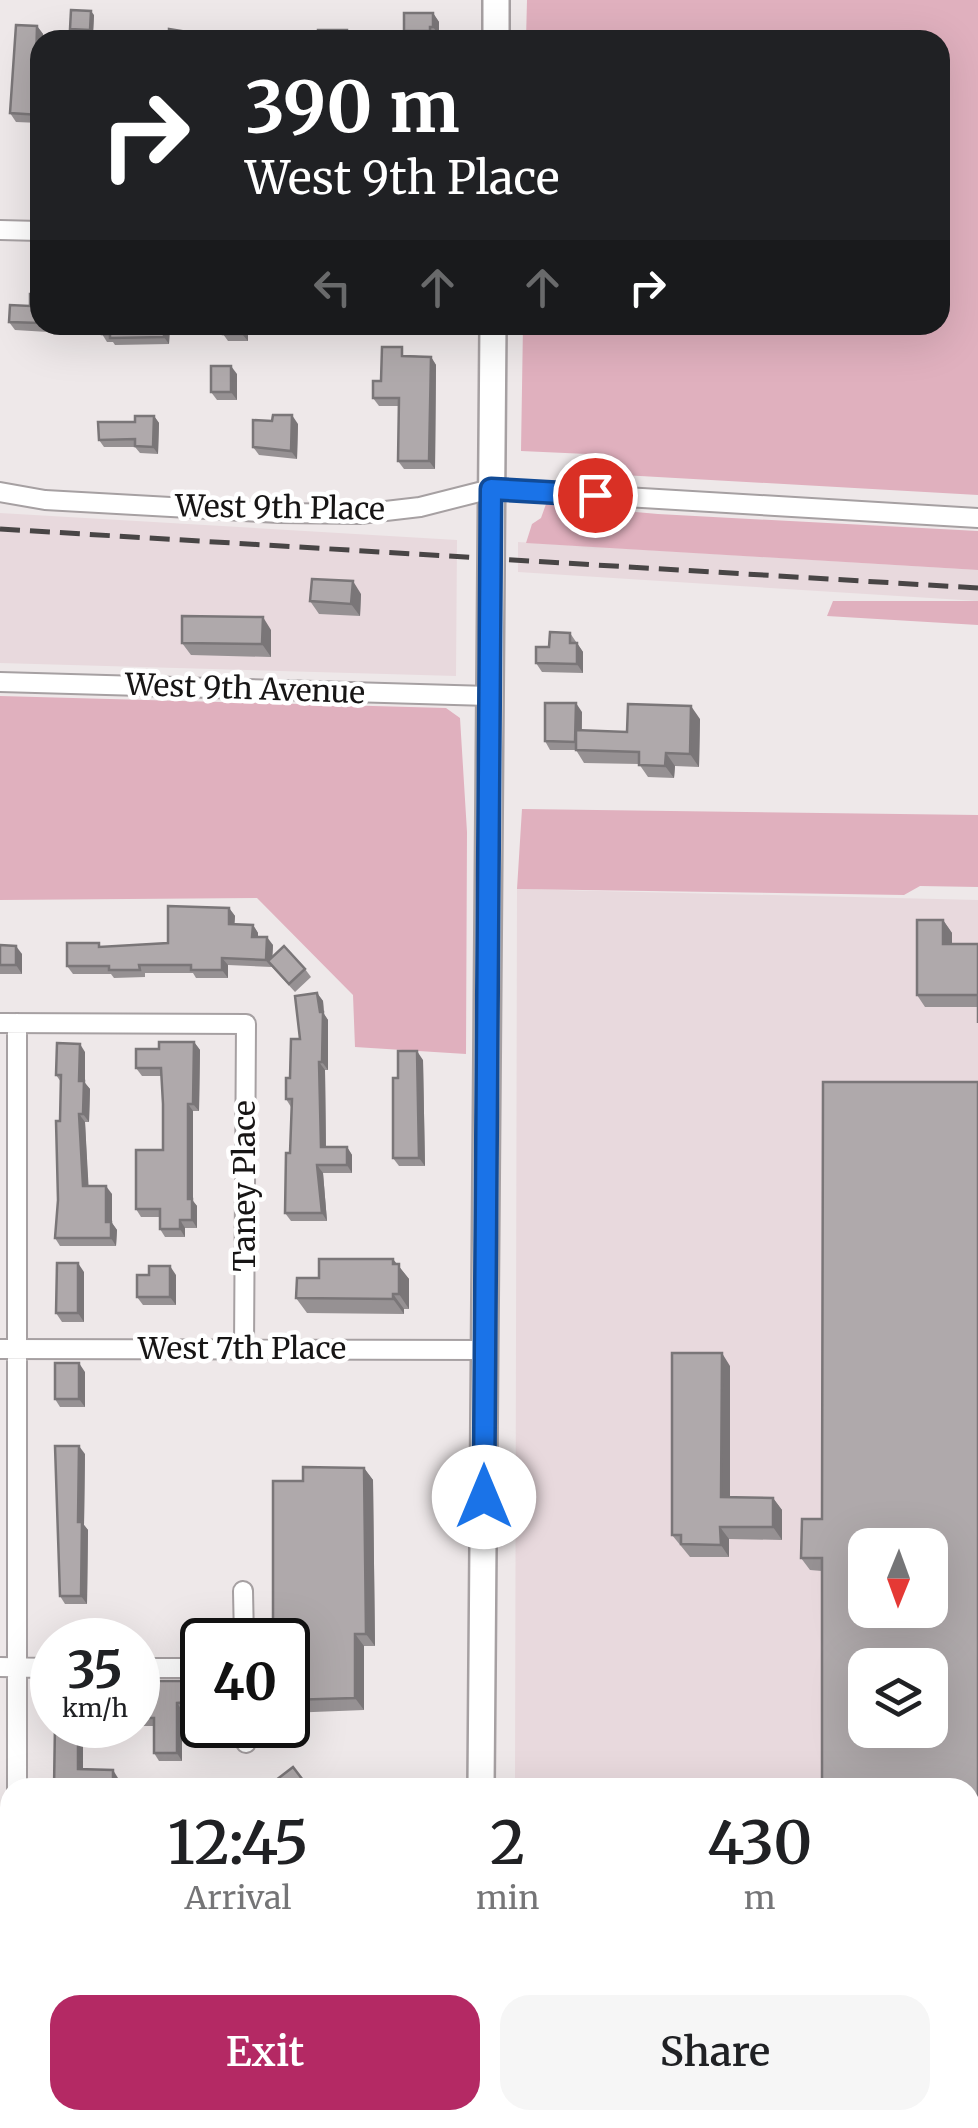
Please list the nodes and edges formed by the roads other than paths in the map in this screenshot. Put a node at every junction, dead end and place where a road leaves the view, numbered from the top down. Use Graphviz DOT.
graph roads {
  1 [pos="494,0"];
  2 [pos="496,30"];
  3 [pos="0,230"];
  4 [pos="30,231"];
  5 [pos="493,335"];
  6 [pos="491,489"];
  7 [pos="0,492"];
  8 [pos="978,518"];
  9 [pos="0,682"];
  10 [pos="489,696"];
  11 [pos="8,1023"];
  12 [pos="8,1349"];
  13 [pos="244,1349"];
  14 [pos="485,1350"];
  15 [pos="243,1591"];
  16 [pos="244,1618"];
  17 [pos="8,1668"];
  18 [pos="16,1778"];
  19 [pos="481,1778"];
  1 -- 2 [label="street"];
  3 -- 4 [label="street"];
  5 -- 6 [label="street"];
  6 -- 7 [label="street, West 9th Place"];
  6 -- 8 [label="street, West 9th Place"];
  6 -- 10 [label="street"];
  9 -- 10 [label="street, West 9th Avenue"];
  10 -- 14 [label="street"];
  11 -- 12 [label="street"];
  11 -- 13 [label="street, Taney Place"];
  12 -- 13 [label="street, West 7th Place"];
  12 -- 17 [label="street"];
  13 -- 14 [label="street, West 7th Place"];
  14 -- 19 [label="street"];
  15 -- 16 [label="street"];
  17 -- 18 [label="street"];
}
